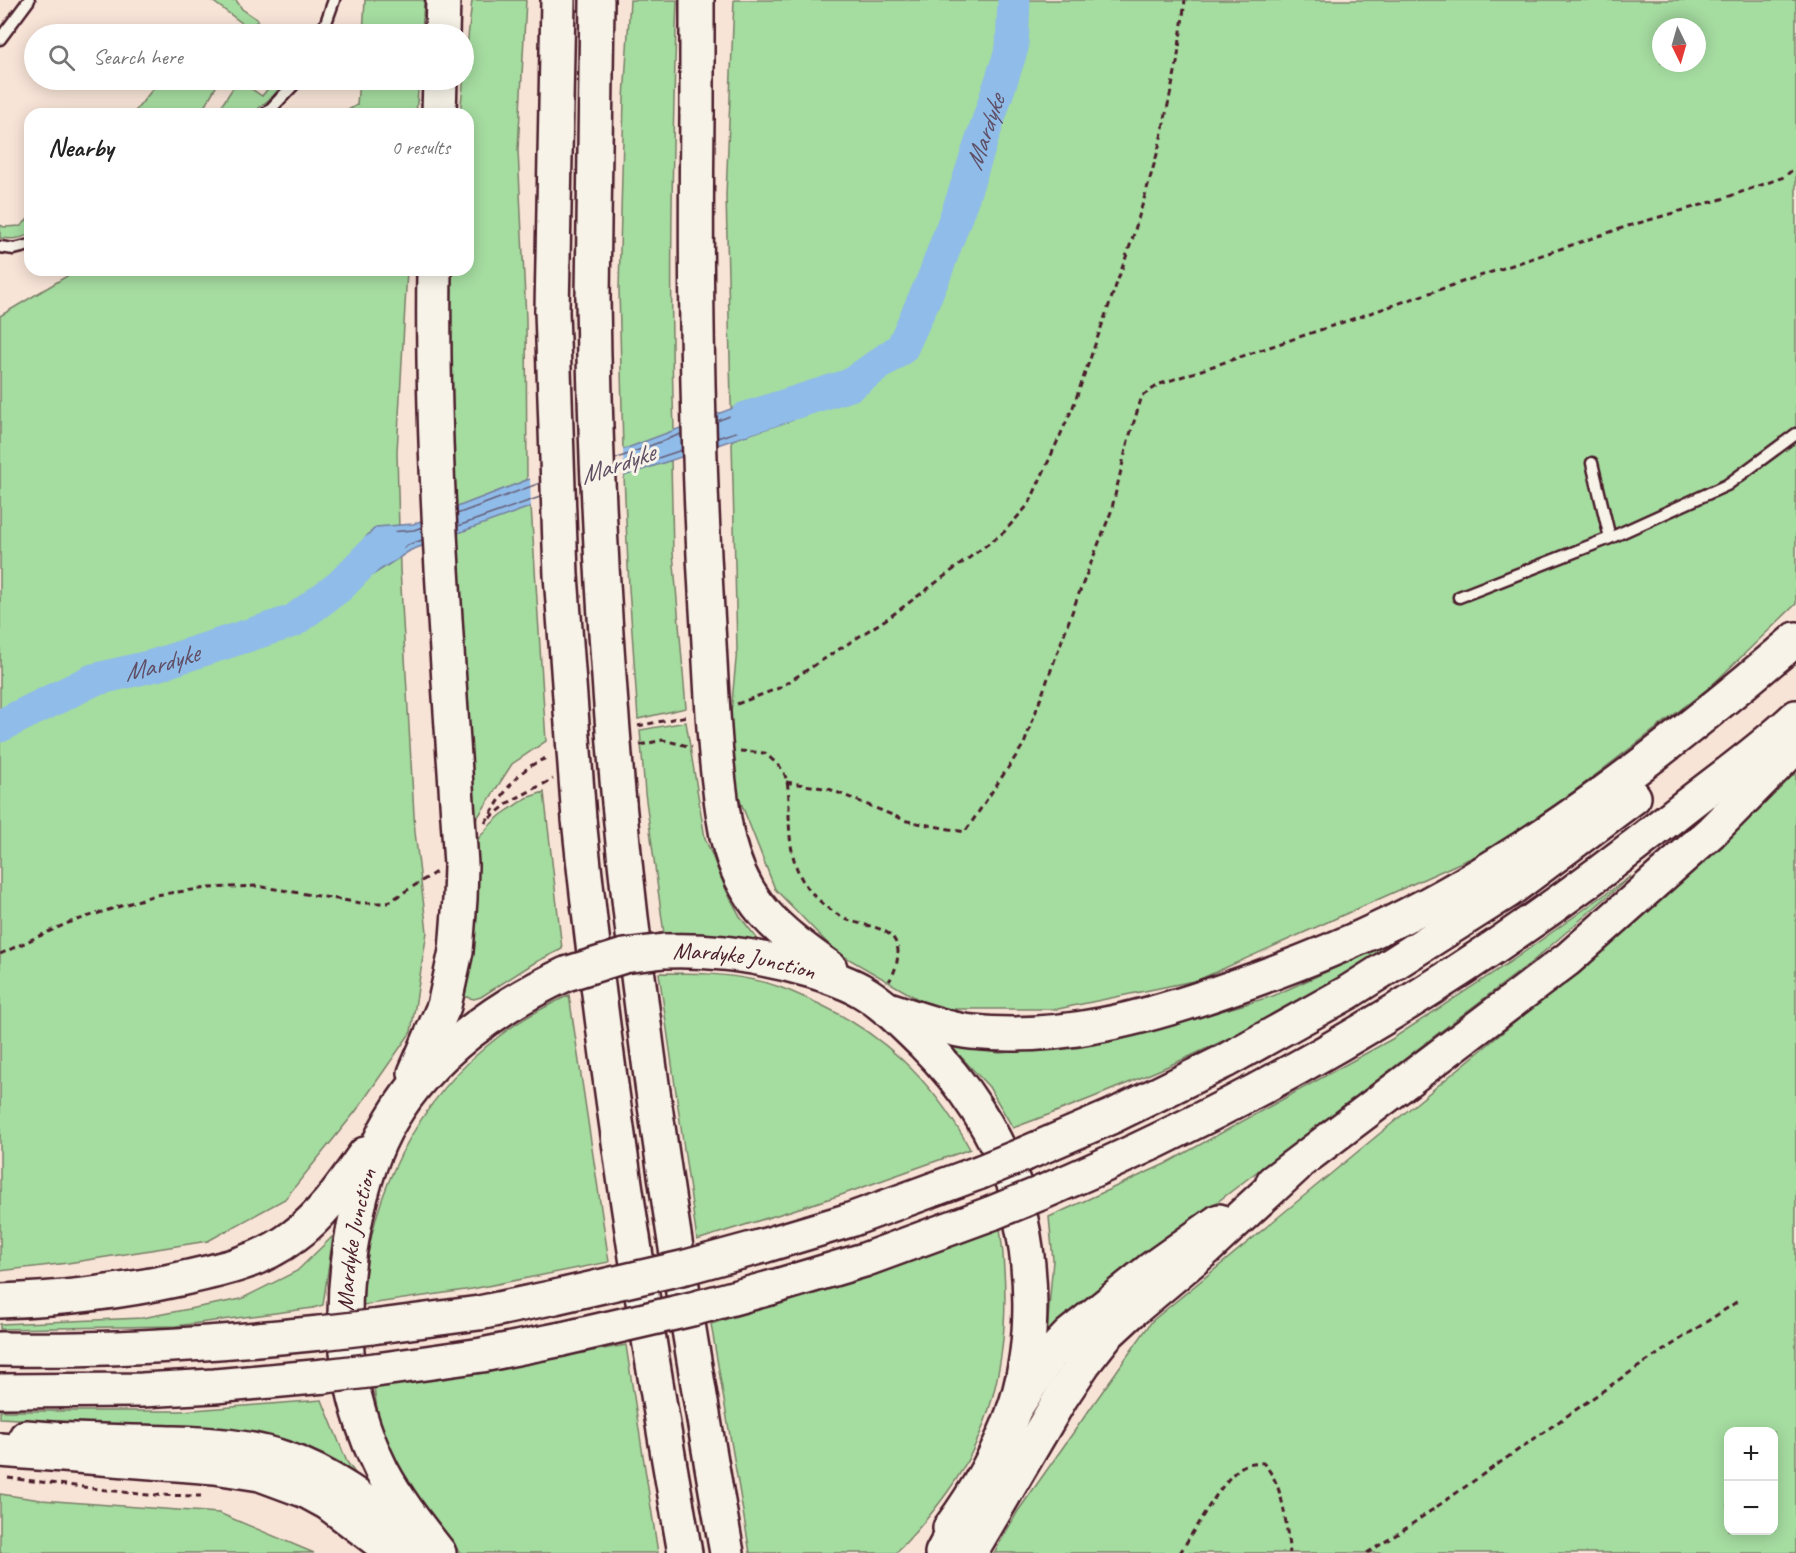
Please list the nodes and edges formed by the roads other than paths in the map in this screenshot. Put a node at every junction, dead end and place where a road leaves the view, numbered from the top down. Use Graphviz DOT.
graph roads {
  1 [pos="29,0"];
  2 [pos="558,0"];
  3 [pos="597,0"];
  4 [pos="698,0"];
  5 [pos="330,1"];
  6 [pos="324,24"];
  7 [pos="0,39"];
  8 [pos="289,90"];
  9 [pos="440,90"];
  10 [pos="272,108"];
  11 [pos="439,108"];
  12 [pos="24,246"];
  13 [pos="0,247"];
  14 [pos="434,276"];
  15 [pos="1796,434"];
  16 [pos="1592,463"];
  17 [pos="1611,538"];
  18 [pos="1460,597"];
  19 [pos="1796,639"];
  20 [pos="1796,657"];
  21 [pos="1796,717"];
  22 [pos="1796,746"];
  23 [pos="875,1000"];
  24 [pos="394,1116"];
  25 [pos="1296,1166"];
  26 [pos="0,1300"];
  27 [pos="0,1349"];
  28 [pos="0,1391"];
  29 [pos="1014,1410"];
  30 [pos="0,1434"];
  31 [pos="0,1450"];
  32 [pos="968,1504"];
  33 [pos="394,1553"];
  34 [pos="432,1553"];
  35 [pos="439,1553"];
  36 [pos="685,1553"];
  37 [pos="727,1553"];
  38 [pos="928,1553"];
  39 [pos="942,1553"];
  40 [pos="970,1553"];
  1 -- 7 [label="lane"];
  2 -- 36 [label="highway, bridge"];
  3 -- 37 [label="highway, bridge"];
  4 -- 23 [label="highway, bridge"];
  5 -- 6 [label="lane"];
  8 -- 10 [label="lane"];
  9 -- 11 [label="highway"];
  12 -- 13 [label="lane"];
  14 -- 24 [label="highway, bridge"];
  15 -- 17 [label="lane"];
  16 -- 17 [label="lane"];
  17 -- 18 [label="lane"];
  19 -- 23 [label="highway"];
  20 -- 27 [label="highway, bridge"];
  21 -- 28 [label="highway, bridge"];
  22 -- 25 [label="highway"];
  23 -- 24 [label="highway, Mardyke Junction, bridge"];
  23 -- 29 [label="highway, Mardyke Junction"];
  24 -- 26 [label="highway"];
  24 -- 35 [label="highway, Mardyke Junction"];
  25 -- 29 [label="highway"];
  25 -- 40 [label="highway"];
  29 -- 32 [label="highway, Mardyke Junction"];
  30 -- 34 [label="highway"];
  31 -- 33 [label="highway"];
  32 -- 38 [label="highway, Mardyke Junction"];
  32 -- 39 [label="highway"];
}
